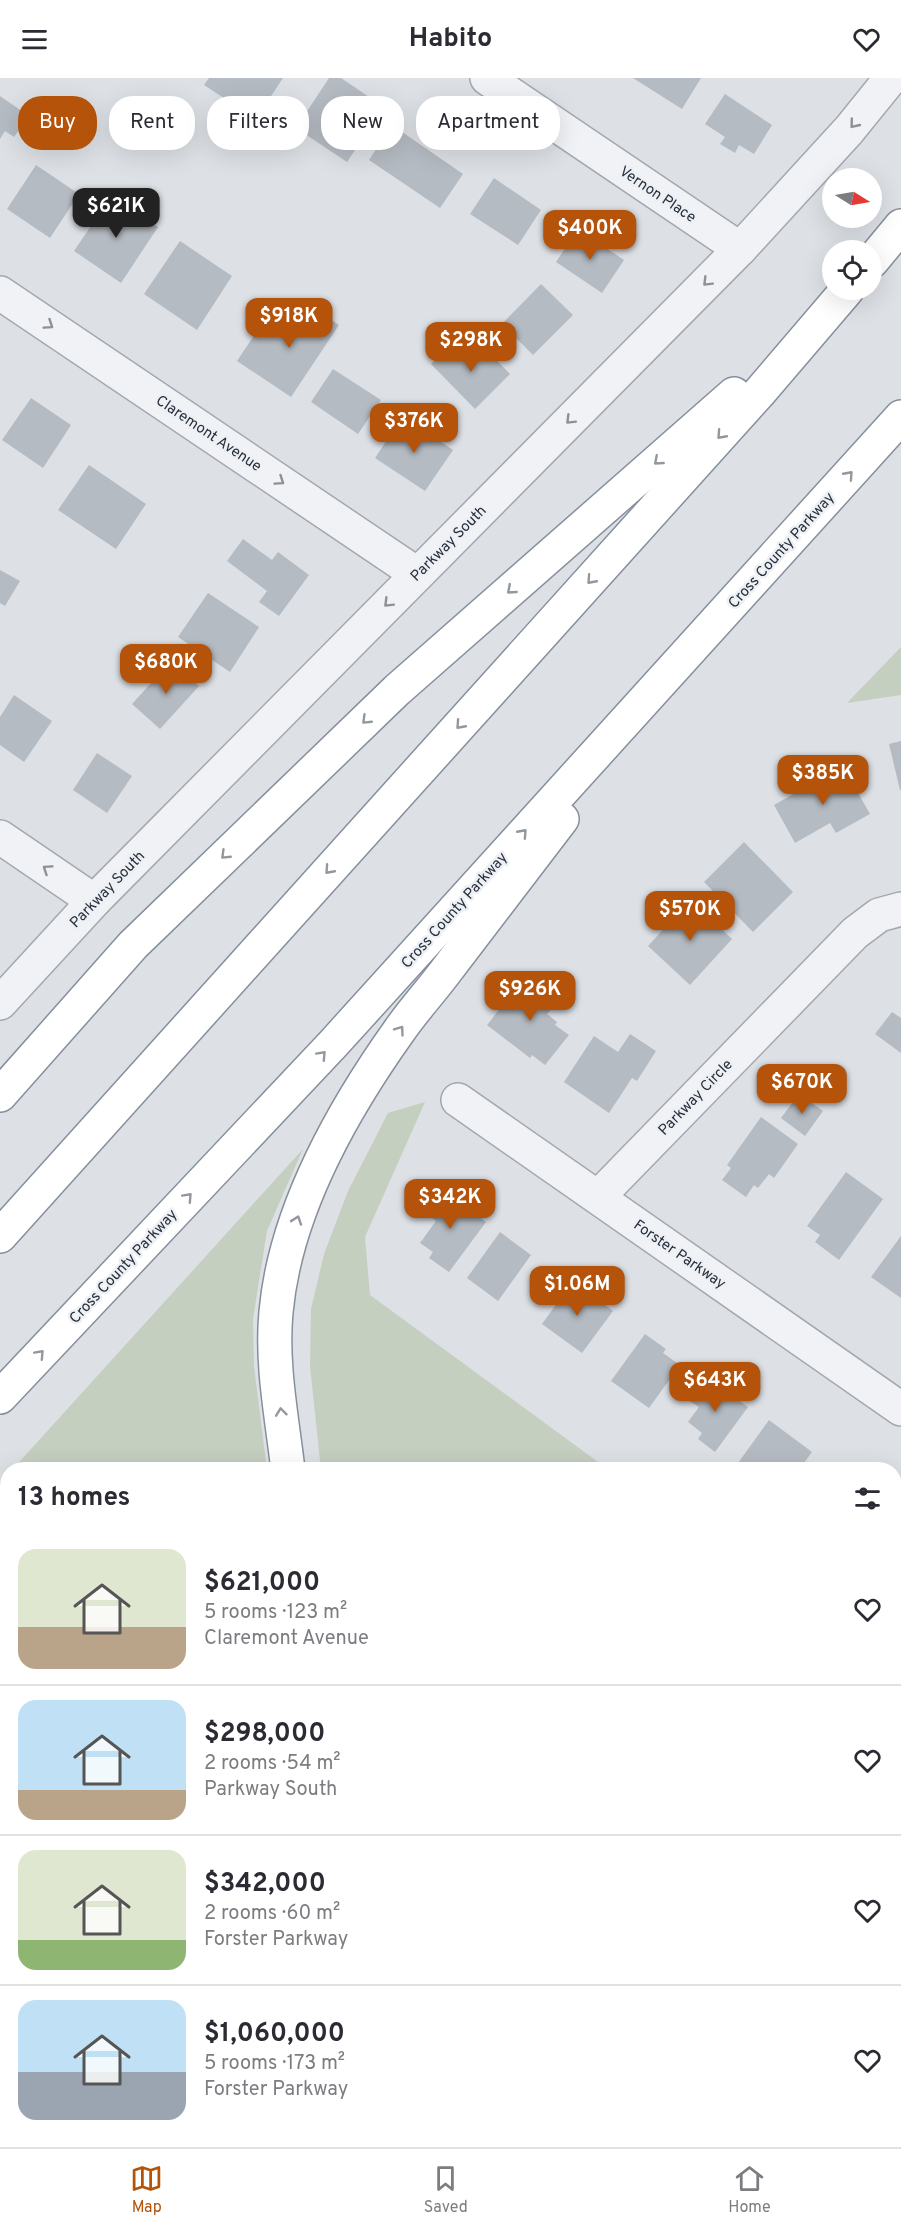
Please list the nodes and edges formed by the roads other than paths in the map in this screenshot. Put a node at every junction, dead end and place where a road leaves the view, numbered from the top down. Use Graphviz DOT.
graph roads {
  1 [pos="488,78"];
  2 [pos="891,78"];
  3 [pos="901,226"];
  4 [pos="740,249"];
  5 [pos="882,249"];
  6 [pos="0,293"];
  7 [pos="837,300"];
  8 [pos="901,417"];
  9 [pos="417,574"];
  10 [pos="683,658"];
  11 [pos="0,837"];
  12 [pos="94,901"];
  13 [pos="901,909"];
  14 [pos="0,1003"];
  15 [pos="0,1095"];
  16 [pos="459,1100"];
  17 [pos="599,1196"];
  18 [pos="0,1236"];
  19 [pos="0,1397"];
  20 [pos="901,1409"];
  21 [pos="287,1462"];
  1 -- 4 [label="street, Vernon Place"];
  2 -- 4 [label="street, Parkway South, one-way"];
  3 -- 5 [label="highway"];
  4 -- 9 [label="street, Parkway South, one-way"];
  6 -- 9 [label="street, Claremont Avenue, one-way"];
  7 -- 15 [label="highway, one-way"];
  7 -- 18 [label="highway, one-way"];
  10 -- 8 [label="highway, Cross County Parkway, one-way"];
  9 -- 12 [label="street, Parkway South, one-way"];
  19 -- 10 [label="highway, Cross County Parkway, one-way"];
  21 -- 10 [label="highway, one-way"];
  12 -- 11 [label="street, one-way"];
  12 -- 14 [label="street, Parkway South"];
  13 -- 17 [label="street, Parkway Circle"];
  16 -- 17 [label="street, Forster Parkway"];
  17 -- 20 [label="street, Forster Parkway"];
}
